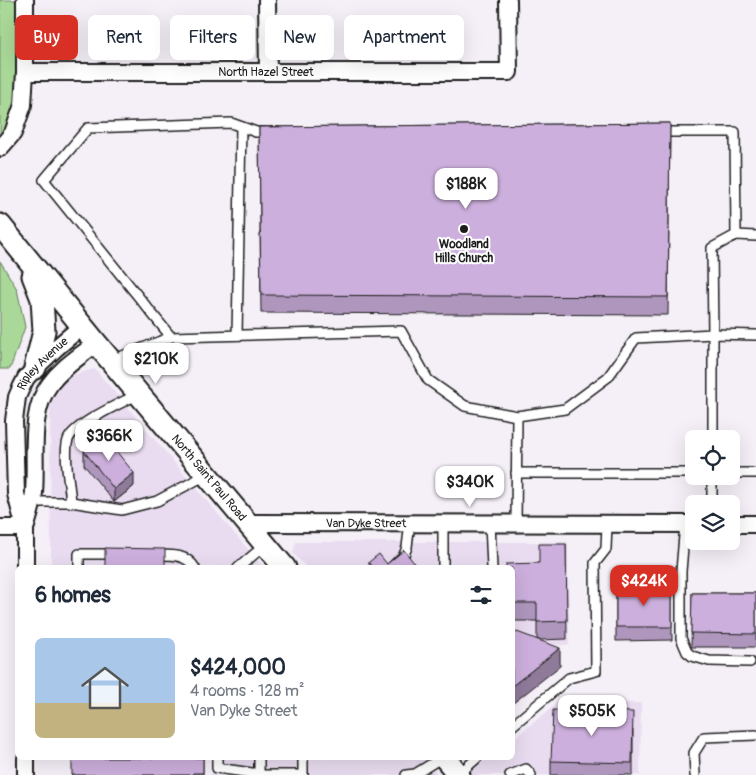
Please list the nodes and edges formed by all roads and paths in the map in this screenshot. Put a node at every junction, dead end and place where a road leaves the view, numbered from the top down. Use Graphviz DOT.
graph roads {
  1 [pos="25,0"];
  2 [pos="267,0"];
  3 [pos="508,0"];
  4 [pos="25,72"];
  5 [pos="268,72"];
  6 [pos="241,127"];
  7 [pos="276,132"];
  8 [pos="655,132"];
  9 [pos="0,148"];
  10 [pos="0,225"];
  11 [pos="736,236"];
  12 [pos="756,236"];
  13 [pos="25,257"];
  14 [pos="82,326"];
  15 [pos="713,334"];
  16 [pos="238,335"];
  17 [pos="756,335"];
  18 [pos="171,337"];
  19 [pos="96,343"];
  20 [pos="111,360"];
  21 [pos="35,368"];
  22 [pos="139,394"];
  23 [pos="517,416"];
  24 [pos="713,430"];
  25 [pos="516,473"];
  26 [pos="685,473"];
  27 [pos="740,473"];
  28 [pos="756,473"];
  29 [pos="207,475"];
  30 [pos="32,502"];
  31 [pos="71,502"];
  32 [pos="247,523"];
  33 [pos="410,523"];
  34 [pos="443,523"];
  35 [pos="490,523"];
  36 [pos="516,524"];
  37 [pos="607,524"];
  38 [pos="685,524"];
  39 [pos="740,524"];
  40 [pos="756,524"];
  41 [pos="0,528"];
  42 [pos="25,528"];
  43 [pos="265,544"];
  44 [pos="685,548"];
  45 [pos="128,555"];
  46 [pos="147,555"];
  47 [pos="25,565"];
  48 [pos="79,565"];
  49 [pos="193,565"];
  50 [pos="241,565"];
  51 [pos="282,565"];
  52 [pos="394,565"];
  53 [pos="443,565"];
  54 [pos="492,565"];
  55 [pos="750,662"];
  56 [pos="515,723"];
  57 [pos="756,736"];
  58 [pos="26,760"];
  59 [pos="217,760"];
  60 [pos="259,760"];
  61 [pos="303,760"];
  62 [pos="438,760"];
  63 [pos="446,760"];
  64 [pos="475,760"];
  65 [pos="459,774"];
  66 [pos="26,775"];
  67 [pos="259,775"];
  68 [pos="297,775"];
  69 [pos="303,775"];
  70 [pos="406,775"];
  71 [pos="510,775"];
  72 [pos="531,775"];
  73 [pos="695,775"];
  1 -- 4 [label="street"];
  2 -- 5 [label="street"];
  3 -- 5 [label="street, North Hazel Street"];
  4 -- 5 [label="street, North Hazel Street"];
  4 -- 9 [label="street"];
  6 -- 7 [label="lane"];
  6 -- 16 [label="lane"];
  6 -- 18 [label="lane"];
  8 -- 11 [label="lane"];
  10 -- 13 [label="street, North Saint Paul Road"];
  11 -- 12 [label="lane"];
  11 -- 15 [label="lane"];
  13 -- 14 [label="street, North Saint Paul Road"];
  13 -- 21 [label="street"];
  14 -- 19 [label="street, North Saint Paul Road"];
  14 -- 21 [label="street, Ripley Avenue"];
  15 -- 17 [label="lane"];
  15 -- 23 [label="lane"];
  15 -- 24 [label="lane"];
  16 -- 18 [label="lane"];
  16 -- 23 [label="lane"];
  18 -- 20 [label="lane"];
  19 -- 20 [label="street, North Saint Paul Road"];
  19 -- 30 [label="street, Ripley Avenue"];
  20 -- 22 [label="street, North Saint Paul Road"];
  21 -- 42 [label="street, Ripley Avenue"];
  22 -- 29 [label="street, North Saint Paul Road"];
  22 -- 31 [label="lane"];
  23 -- 25 [label="lane"];
  25 -- 26 [label="lane"];
  25 -- 36 [label="lane"];
  27 -- 28 [label="lane"];
  29 -- 31 [label="lane"];
  29 -- 32 [label="street, North Saint Paul Road"];
  30 -- 31 [label="lane"];
  30 -- 42 [label="street, Ripley Avenue"];
  32 -- 33 [label="street, Van Dyke Street"];
  32 -- 43 [label="street, North Saint Paul Road"];
  33 -- 34 [label="street, Van Dyke Street"];
  33 -- 52 [label="lane"];
  34 -- 35 [label="street, Van Dyke Street"];
  34 -- 53 [label="lane"];
  35 -- 36 [label="street, Van Dyke Street"];
  35 -- 54 [label="lane"];
  36 -- 37 [label="street, Van Dyke Street"];
  37 -- 38 [label="street, Van Dyke Street"];
  37 -- 56 [label="lane"];
  39 -- 40 [label="street"];
  41 -- 42 [label="street"];
  42 -- 47 [label="street, Ripley Avenue"];
  43 -- 50 [label="lane"];
  43 -- 51 [label="street, North Saint Paul Road"];
  44 -- 55 [label="lane"];
  45 -- 48 [label="lane"];
  46 -- 49 [label="lane"];
  57 -- 73 [label="lane"];
  58 -- 66 [label="street"];
  59 -- 67 [label="lane"];
  60 -- 67 [label="lane"];
  61 -- 69 [label="lane"];
  62 -- 70 [label="lane"];
  63 -- 65 [label="street"];
  64 -- 65 [label="lane"];
  67 -- 68 [label="lane"];
  71 -- 72 [label="lane"];
}
